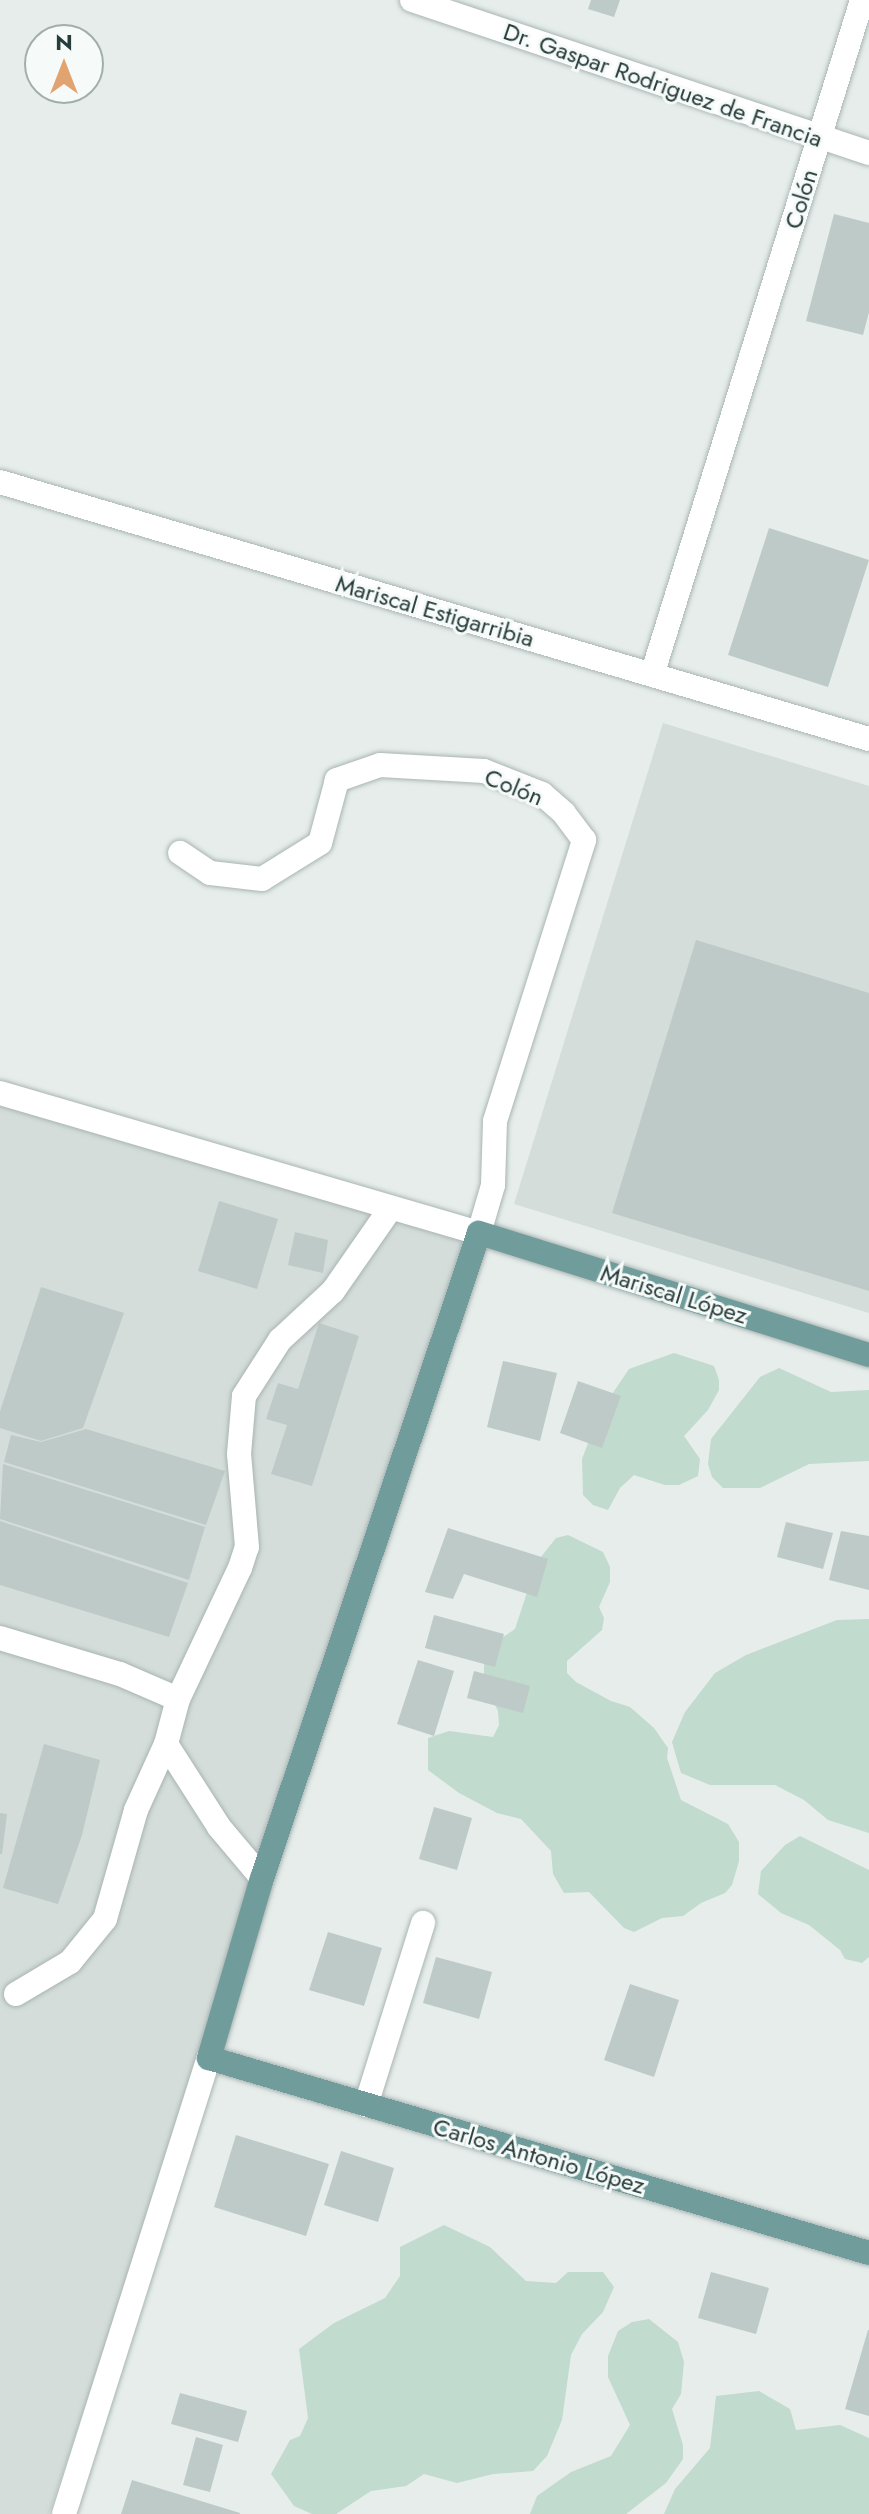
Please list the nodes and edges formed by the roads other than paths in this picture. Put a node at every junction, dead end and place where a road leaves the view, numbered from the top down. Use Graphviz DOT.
graph roads {
  1 [pos="412,0"];
  2 [pos="862,0"];
  3 [pos="820,139"];
  4 [pos="869,153"];
  5 [pos="0,482"];
  6 [pos="653,672"];
  7 [pos="869,739"];
  8 [pos="180,853"];
  9 [pos="0,1093"];
  10 [pos="390,1209"];
  11 [pos="479,1233"];
  12 [pos="869,1355"];
  13 [pos="0,1638"];
  14 [pos="178,1699"];
  15 [pos="166,1744"];
  16 [pos="262,1878"];
  17 [pos="423,1923"];
  18 [pos="16,1994"];
  19 [pos="209,2058"];
  20 [pos="366,2105"];
  21 [pos="869,2253"];
  22 [pos="64,2514"];
  1 -- 3 [label="street, Dr. Gaspar Rodriguez de Francia"];
  2 -- 3 [label="street, Colón"];
  3 -- 4 [label="street, Dr. Gaspar Rodriguez de Francia"];
  3 -- 6 [label="street, Colón"];
  5 -- 6 [label="street, Mariscal Estigarribia"];
  6 -- 7 [label="street, Mariscal Estigarribia"];
  8 -- 11 [label="street, Colón"];
  9 -- 10 [label="street"];
  10 -- 11 [label="street"];
  10 -- 14 [label="street"];
  11 -- 12 [label="main road, Mariscal López"];
  11 -- 16 [label="main road"];
  13 -- 14 [label="street"];
  14 -- 15 [label="street"];
  15 -- 16 [label="street"];
  15 -- 18 [label="street"];
  16 -- 19 [label="main road"];
  17 -- 20 [label="street"];
  19 -- 20 [label="main road, Carlos Antonio López"];
  19 -- 22 [label="street"];
  20 -- 21 [label="main road, Carlos Antonio López"];
}
